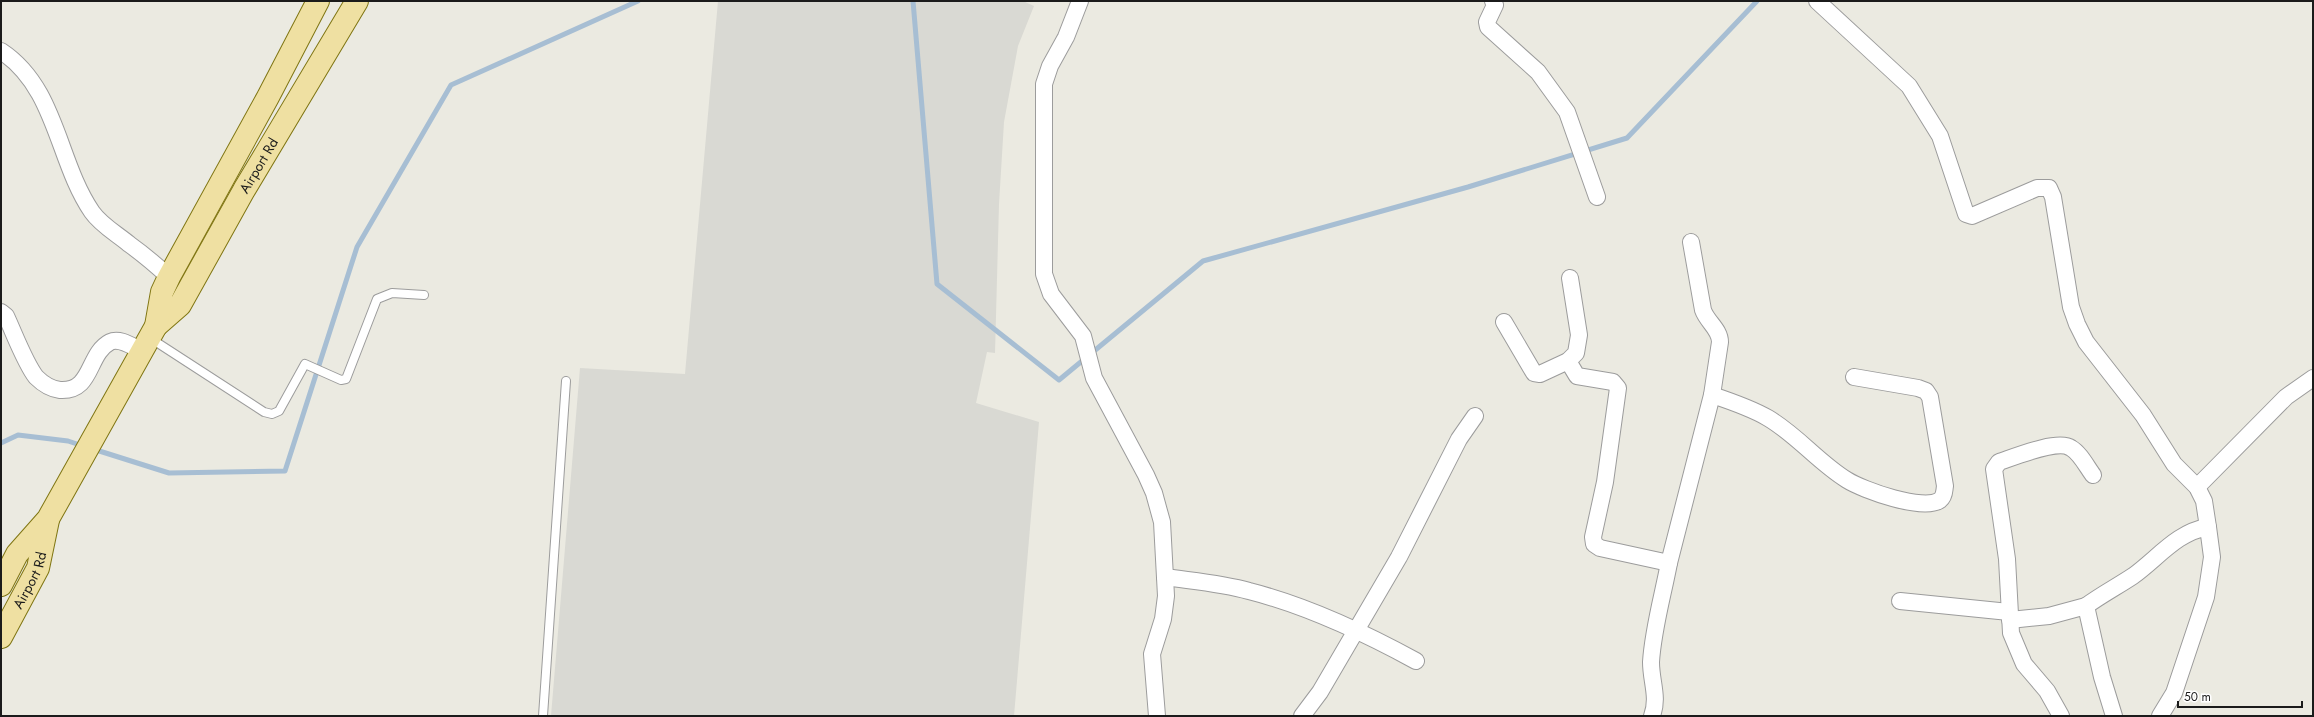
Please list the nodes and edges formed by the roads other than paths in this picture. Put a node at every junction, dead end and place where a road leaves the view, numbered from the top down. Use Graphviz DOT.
graph roads {
  1 [pos="318,1"];
  2 [pos="357,1"];
  3 [pos="1080,1"];
  4 [pos="1493,1"];
  5 [pos="1817,1"];
  6 [pos="1,51"];
  7 [pos="1597,197"];
  8 [pos="1691,242"];
  9 [pos="169,277"];
  10 [pos="1570,278"];
  11 [pos="424,296"];
  12 [pos="1,312"];
  13 [pos="1504,322"];
  14 [pos="149,338"];
  15 [pos="1568,361"];
  16 [pos="1854,377"];
  17 [pos="2313,378"];
  18 [pos="566,381"];
  19 [pos="1712,395"];
  20 [pos="1475,416"];
  21 [pos="2093,475"];
  22 [pos="2197,487"];
  23 [pos="52,511"];
  24 [pos="2208,527"];
  25 [pos="1669,563"];
  26 [pos="1165,577"];
  27 [pos="1,585"];
  28 [pos="1900,601"];
  29 [pos="2086,606"];
  30 [pos="2009,616"];
  31 [pos="1356,629"];
  32 [pos="1,637"];
  33 [pos="1416,661"];
  34 [pos="543,716"];
  35 [pos="1157,716"];
  36 [pos="1302,716"];
  37 [pos="1652,716"];
  38 [pos="2061,716"];
  39 [pos="2114,716"];
  40 [pos="2160,716"];
  1 -- 9 [label="main road"];
  2 -- 14 [label="main road, Airport Rd"];
  3 -- 26 [label="street"];
  4 -- 7 [label="street"];
  5 -- 22 [label="street"];
  6 -- 9 [label="street"];
  8 -- 19 [label="street"];
  9 -- 14 [label="main road"];
  10 -- 15 [label="street"];
  11 -- 14 [label="lane"];
  12 -- 14 [label="street"];
  13 -- 15 [label="street"];
  14 -- 23 [label="main road"];
  15 -- 25 [label="street"];
  16 -- 19 [label="street"];
  17 -- 22 [label="street"];
  18 -- 34 [label="lane"];
  19 -- 25 [label="street"];
  20 -- 31 [label="street"];
  21 -- 30 [label="street"];
  22 -- 24 [label="street"];
  23 -- 27 [label="main road"];
  23 -- 32 [label="main road, Airport Rd"];
  24 -- 29 [label="street"];
  24 -- 40 [label="street"];
  25 -- 37 [label="street"];
  26 -- 31 [label="street"];
  26 -- 35 [label="street"];
  28 -- 30 [label="street"];
  29 -- 30 [label="street"];
  29 -- 39 [label="street"];
  30 -- 38 [label="street"];
  31 -- 33 [label="street"];
  31 -- 36 [label="street"];
}
